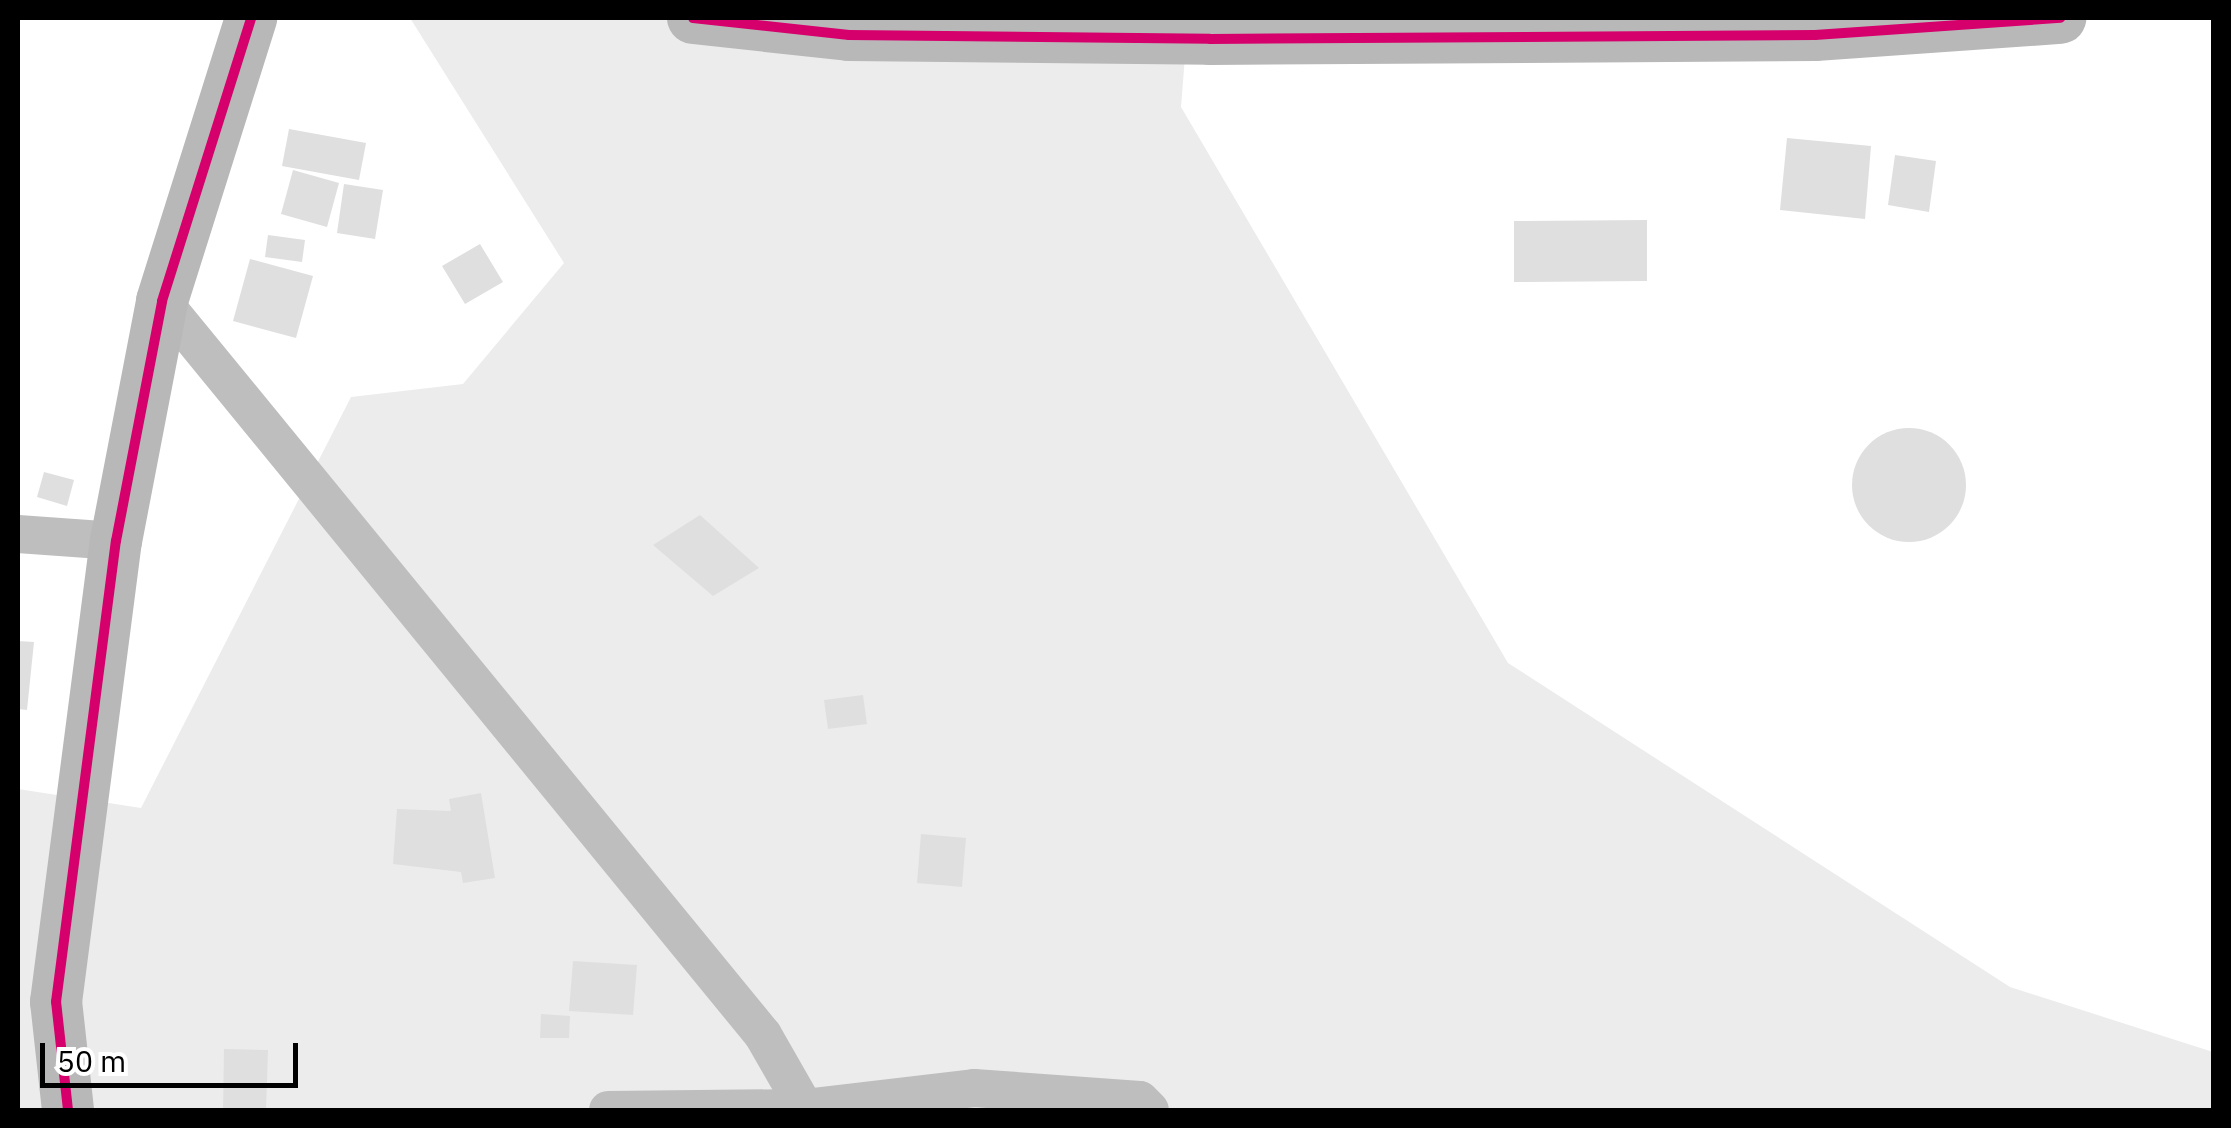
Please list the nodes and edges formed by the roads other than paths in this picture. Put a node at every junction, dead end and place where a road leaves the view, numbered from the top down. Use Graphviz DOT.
graph roads {
  1 [pos="251,18"];
  2 [pos="693,18"];
  3 [pos="2060,18"];
  4 [pos="162,300"];
  5 [pos="18,534"];
  6 [pos="116,541"];
  7 [pos="805,1109"];
  8 [pos="68,1110"];
  9 [pos="608,1110"];
  10 [pos="1150,1110"];
  1 -- 4 [label="street"];
  2 -- 3 [label="street"];
  4 -- 6 [label="street"];
  4 -- 7 [label="street"];
  5 -- 6 [label="street"];
  6 -- 8 [label="street"];
  7 -- 9 [label="street"];
  7 -- 10 [label="street"];
}
